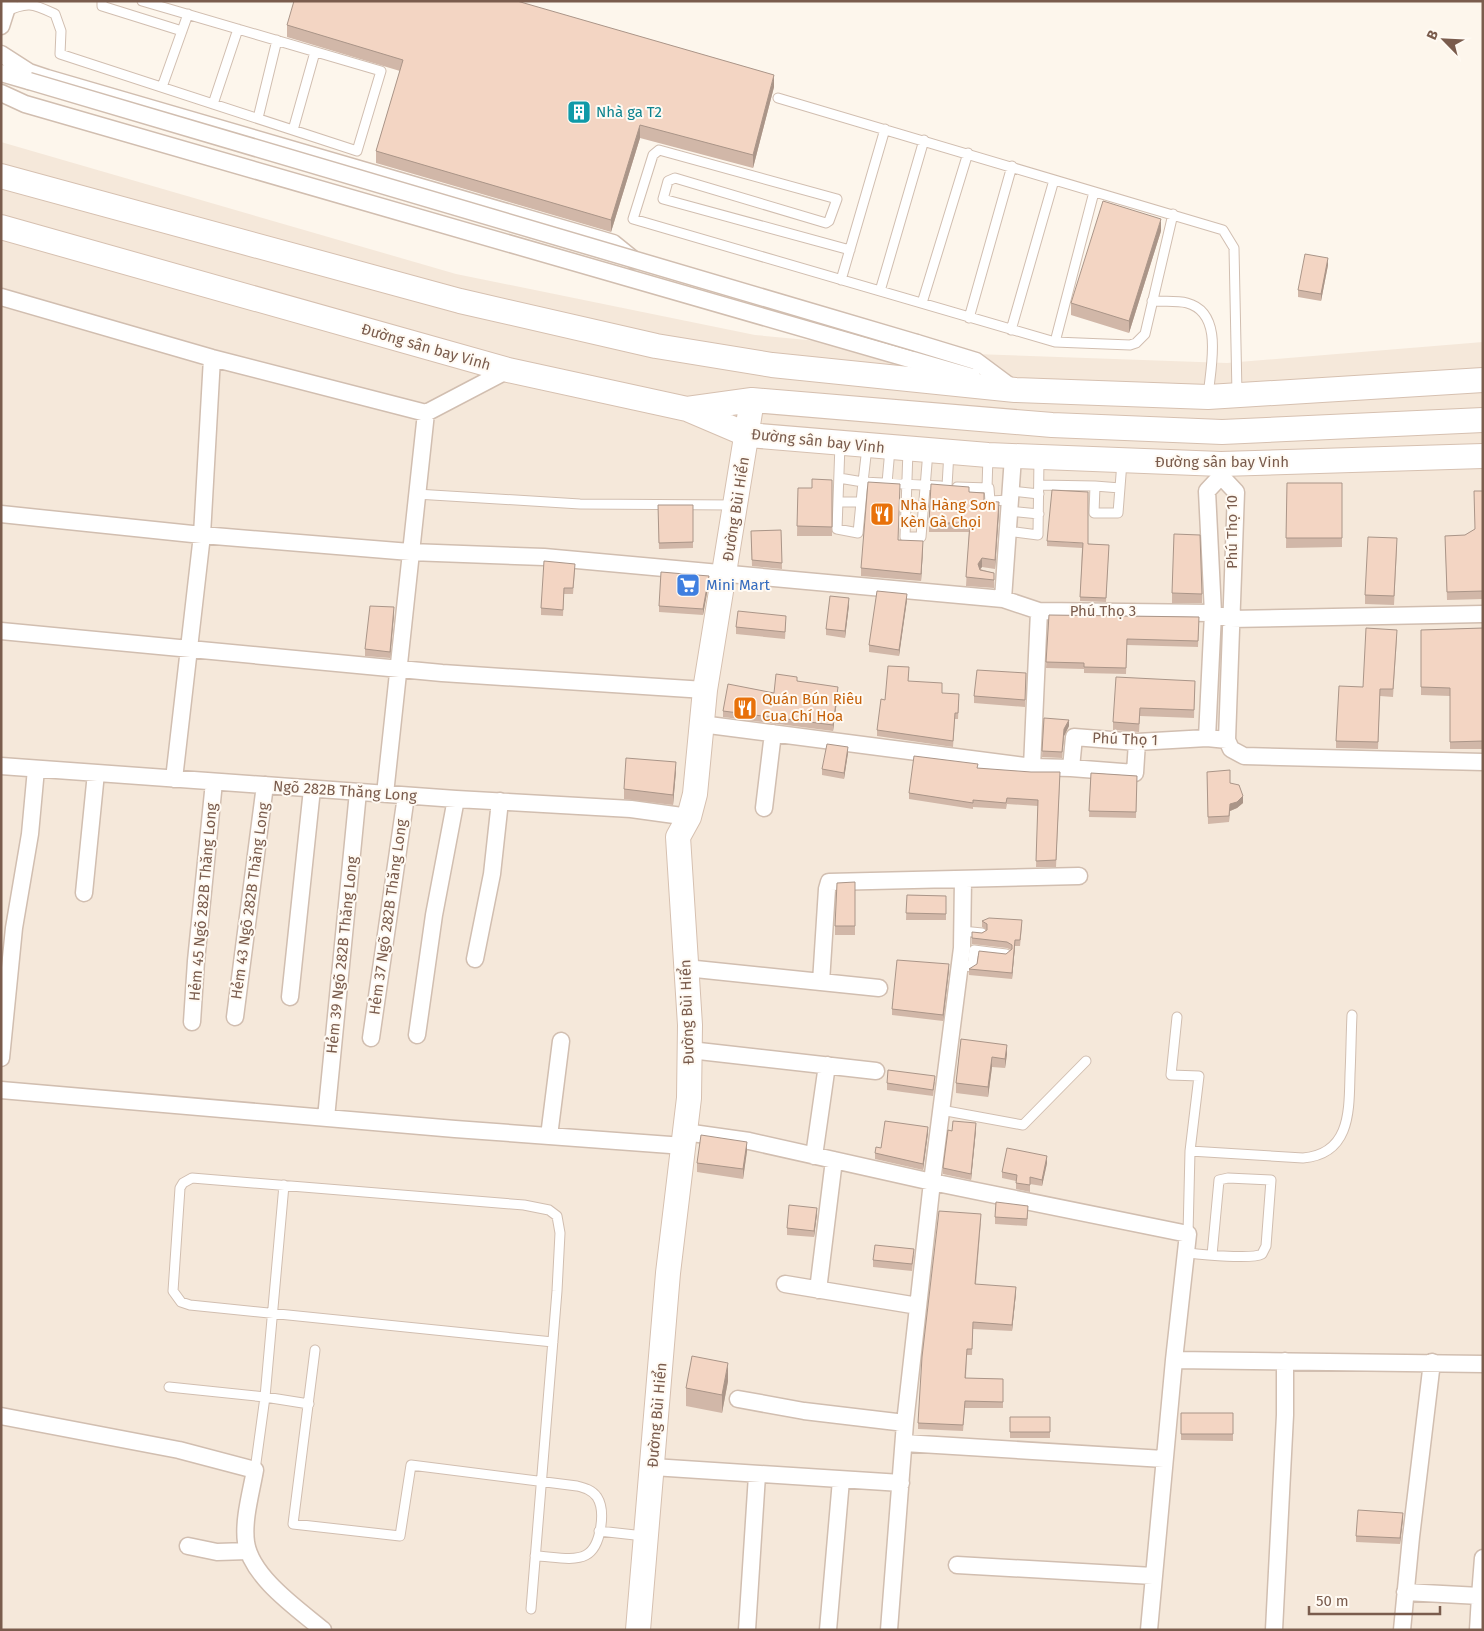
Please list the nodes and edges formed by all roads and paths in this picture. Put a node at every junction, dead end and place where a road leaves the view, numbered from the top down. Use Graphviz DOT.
graph roads {
  1 [pos="102,1"];
  2 [pos="142,1"];
  3 [pos="5,13"];
  4 [pos="188,14"];
  5 [pos="238,29"];
  6 [pos="182,31"];
  7 [pos="277,40"];
  8 [pos="315,52"];
  9 [pos="1,54"];
  10 [pos="1,72"];
  11 [pos="162,87"];
  12 [pos="1,93"];
  13 [pos="778,98"];
  14 [pos="213,104"];
  15 [pos="258,118"];
  16 [pos="885,129"];
  17 [pos="293,130"];
  18 [pos="924,140"];
  19 [pos="968,154"];
  20 [pos="1012,166"];
  21 [pos="1,176"];
  22 [pos="1054,180"];
  23 [pos="1094,192"];
  24 [pos="1173,214"];
  25 [pos="1,227"];
  26 [pos="850,250"];
  27 [pos="841,280"];
  28 [pos="672,291"];
  29 [pos="880,291"];
  30 [pos="1,297"];
  31 [pos="1152,301"];
  32 [pos="922,303"];
  33 [pos="968,318"];
  34 [pos="1011,330"];
  35 [pos="1055,342"];
  36 [pos="212,358"];
  37 [pos="508,370"];
  38 [pos="1483,380"];
  39 [pos="1014,390"];
  40 [pos="1237,395"];
  41 [pos="1208,397"];
  42 [pos="752,400"];
  43 [pos="687,409"];
  44 [pos="426,413"];
  45 [pos="1483,420"];
  46 [pos="1222,432"];
  47 [pos="748,435"];
  48 [pos="840,444"];
  49 [pos="908,450"];
  50 [pos="988,455"];
  51 [pos="1483,456"];
  52 [pos="1013,457"];
  53 [pos="1039,458"];
  54 [pos="1122,461"];
  55 [pos="1221,470"];
  56 [pos="839,478"];
  57 [pos="862,482"];
  58 [pos="887,483"];
  59 [pos="906,484"];
  60 [pos="925,485"];
  61 [pos="947,486"];
  62 [pos="1095,486"];
  63 [pos="987,488"];
  64 [pos="1120,488"];
  65 [pos="1039,489"];
  66 [pos="416,494"];
  67 [pos="1010,501"];
  68 [pos="838,502"];
  69 [pos="861,502"];
  70 [pos="735,505"];
  71 [pos="923,505"];
  72 [pos="906,506"];
  73 [pos="1,514"];
  74 [pos="1039,514"];
  75 [pos="1007,531"];
  76 [pos="202,535"];
  77 [pos="410,552"];
  78 [pos="726,572"];
  79 [pos="1003,599"];
  80 [pos="1039,611"];
  81 [pos="1213,613"];
  82 [pos="1483,614"];
  83 [pos="1230,618"];
  84 [pos="1,632"];
  85 [pos="191,649"];
  86 [pos="398,670"];
  87 [pos="705,690"];
  88 [pos="701,724"];
  89 [pos="773,733"];
  90 [pos="1207,738"];
  91 [pos="1228,740"];
  92 [pos="1137,742"];
  93 [pos="1483,762"];
  94 [pos="1,766"];
  95 [pos="1032,767"];
  96 [pos="1071,768"];
  97 [pos="36,769"];
  98 [pos="96,773"];
  99 [pos="174,779"];
  100 [pos="214,782"];
  101 [pos="265,785"];
  102 [pos="312,789"];
  103 [pos="358,792"];
  104 [pos="385,794"];
  105 [pos="406,796"];
  106 [pos="456,799"];
  107 [pos="500,802"];
  108 [pos="764,808"];
  109 [pos="689,817"];
  110 [pos="1079,876"];
  111 [pos="963,878"];
  112 [pos="84,893"];
  113 [pos="8,928"];
  114 [pos="962,931"];
  115 [pos="982,933"];
  116 [pos="1006,954"];
  117 [pos="475,959"];
  118 [pos="960,965"];
  119 [pos="686,968"];
  120 [pos="821,982"];
  121 [pos="879,988"];
  122 [pos="290,997"];
  123 [pos="1352,1015"];
  124 [pos="235,1017"];
  125 [pos="1177,1017"];
  126 [pos="192,1022"];
  127 [pos="417,1035"];
  128 [pos="371,1038"];
  129 [pos="561,1040"];
  130 [pos="690,1050"];
  131 [pos="1,1058"];
  132 [pos="1086,1061"];
  133 [pos="827,1065"];
  134 [pos="876,1071"];
  135 [pos="1,1090"];
  136 [pos="941,1110"];
  137 [pos="326,1118"];
  138 [pos="548,1136"];
  139 [pos="684,1139"];
  140 [pos="1190,1150"];
  141 [pos="814,1156"];
  142 [pos="834,1160"];
  143 [pos="932,1182"];
  144 [pos="284,1185"];
  145 [pos="1188,1234"];
  146 [pos="1186,1253"];
  147 [pos="1212,1255"];
  148 [pos="784,1284"];
  149 [pos="818,1290"];
  150 [pos="918,1306"];
  151 [pos="273,1313"];
  152 [pos="553,1342"];
  153 [pos="315,1350"];
  154 [pos="1174,1360"];
  155 [pos="1285,1361"];
  156 [pos="1432,1362"];
  157 [pos="1483,1364"];
  158 [pos="170,1387"];
  159 [pos="265,1396"];
  160 [pos="738,1399"];
  161 [pos="309,1404"];
  162 [pos="1,1416"];
  163 [pos="905,1423"];
  164 [pos="904,1443"];
  165 [pos="1164,1459"];
  166 [pos="653,1467"];
  167 [pos="255,1470"];
  168 [pos="757,1475"];
  169 [pos="841,1480"];
  170 [pos="542,1481"];
  171 [pos="900,1483"];
  172 [pos="599,1531"];
  173 [pos="646,1536"];
  174 [pos="188,1546"];
  175 [pos="248,1550"];
  176 [pos="536,1556"];
  177 [pos="1483,1558"];
  178 [pos="957,1565"];
  179 [pos="1153,1576"];
  180 [pos="1405,1592"];
  181 [pos="1480,1596"];
  182 [pos="531,1608"];
  183 [pos="323,1630"];
  184 [pos="638,1630"];
  185 [pos="747,1630"];
  186 [pos="828,1630"];
  187 [pos="889,1630"];
  188 [pos="1149,1630"];
  189 [pos="1274,1630"];
  190 [pos="1402,1630"];
  191 [pos="1478,1630"];
  1 -- 6 [label="lane"];
  2 -- 4 [label="lane"];
  3 -- 11 [label="lane"];
  4 -- 5 [label="lane"];
  4 -- 6 [label="lane"];
  5 -- 7 [label="lane"];
  5 -- 14 [label="lane"];
  6 -- 11 [label="lane"];
  7 -- 8 [label="lane"];
  7 -- 15 [label="lane"];
  8 -- 17 [label="lane"];
  8 -- 17 [label="lane"];
  9 -- 28 [label="street"];
  10 -- 39 [label="street, bridge"];
  11 -- 14 [label="lane"];
  12 -- 28 [label="street"];
  13 -- 16 [label="lane"];
  14 -- 15 [label="lane"];
  15 -- 17 [label="lane"];
  16 -- 18 [label="lane"];
  16 -- 26 [label="lane"];
  18 -- 19 [label="lane"];
  18 -- 29 [label="lane"];
  19 -- 20 [label="lane"];
  19 -- 32 [label="lane"];
  20 -- 22 [label="lane"];
  20 -- 33 [label="lane"];
  21 -- 39 [label="main road"];
  22 -- 23 [label="lane"];
  22 -- 34 [label="lane"];
  23 -- 24 [label="lane"];
  23 -- 35 [label="lane"];
  24 -- 31 [label="lane"];
  24 -- 40 [label="lane"];
  25 -- 37 [label="main road, Đường sân bay Vinh"];
  26 -- 27 [label="lane"];
  26 -- 27 [label="lane"];
  27 -- 29 [label="lane"];
  28 -- 39 [label="street"];
  29 -- 32 [label="lane"];
  30 -- 36 [label="street"];
  31 -- 35 [label="lane"];
  31 -- 41 [label="lane"];
  32 -- 33 [label="lane"];
  33 -- 34 [label="lane"];
  34 -- 35 [label="lane"];
  36 -- 44 [label="street"];
  36 -- 76 [label="street"];
  37 -- 43 [label="main road, Đường sân bay Vinh"];
  37 -- 44 [label="street"];
  38 -- 40 [label="main road"];
  39 -- 41 [label="main road"];
  40 -- 41 [label="main road"];
  42 -- 43 [label="main road"];
  42 -- 46 [label="main road"];
  42 -- 47 [label="main road, Đường Bùi Hiển"];
  43 -- 47 [label="main road, Đường sân bay Vinh"];
  44 -- 66 [label="street"];
  45 -- 46 [label="main road"];
  46 -- 55 [label="main road"];
  47 -- 48 [label="main road, Đường sân bay Vinh"];
  47 -- 70 [label="main road, Đường Bùi Hiển"];
  48 -- 49 [label="main road, Đường sân bay Vinh"];
  48 -- 56 [label="lane"];
  49 -- 50 [label="main road, Đường sân bay Vinh"];
  49 -- 57 [label="lane"];
  49 -- 58 [label="lane"];
  49 -- 59 [label="lane"];
  49 -- 60 [label="lane"];
  49 -- 61 [label="lane"];
  50 -- 52 [label="main road, Đường sân bay Vinh"];
  50 -- 63 [label="lane"];
  51 -- 55 [label="main road, Đường sân bay Vinh"];
  52 -- 53 [label="main road, Đường sân bay Vinh"];
  52 -- 67 [label="street"];
  53 -- 54 [label="main road, Đường sân bay Vinh"];
  53 -- 65 [label="lane"];
  54 -- 55 [label="main road, Đường sân bay Vinh"];
  54 -- 64 [label="lane"];
  55 -- 81 [label="street, Phú Thọ 10"];
  55 -- 83 [label="street, Phú Thọ 10"];
  56 -- 57 [label="lane"];
  56 -- 68 [label="lane"];
  57 -- 58 [label="lane"];
  57 -- 69 [label="lane"];
  58 -- 59 [label="lane"];
  59 -- 60 [label="lane"];
  59 -- 72 [label="lane"];
  60 -- 61 [label="lane"];
  60 -- 71 [label="lane"];
  61 -- 63 [label="lane"];
  62 -- 64 [label="lane"];
  62 -- 64 [label="lane"];
  62 -- 65 [label="lane"];
  63 -- 67 [label="lane"];
  65 -- 67 [label="lane"];
  65 -- 74 [label="lane"];
  66 -- 70 [label="lane"];
  66 -- 77 [label="street"];
  67 -- 74 [label="lane"];
  67 -- 75 [label="street"];
  68 -- 69 [label="lane"];
  68 -- 69 [label="lane"];
  70 -- 78 [label="main road, Đường Bùi Hiển"];
  71 -- 72 [label="lane"];
  71 -- 72 [label="lane"];
  73 -- 76 [label="street, Phú Thọ 3"];
  74 -- 75 [label="lane"];
  75 -- 79 [label="street"];
  76 -- 77 [label="street, Phú Thọ 3"];
  76 -- 85 [label="street"];
  77 -- 78 [label="street, Phú Thọ 3"];
  77 -- 86 [label="street"];
  78 -- 79 [label="street, Phú Thọ 3"];
  78 -- 87 [label="main road, Đường Bùi Hiển"];
  79 -- 80 [label="street, Phú Thọ 3"];
  80 -- 81 [label="street, Phú Thọ 3"];
  80 -- 95 [label="street"];
  81 -- 83 [label="street, Phú Thọ 3"];
  81 -- 90 [label="street, Phú Thọ 10"];
  82 -- 83 [label="street, Phú Thọ 3"];
  83 -- 91 [label="street, Phú Thọ 10"];
  84 -- 85 [label="street"];
  85 -- 86 [label="street"];
  85 -- 99 [label="street"];
  86 -- 87 [label="street"];
  86 -- 104 [label="street"];
  87 -- 88 [label="main road, Đường Bùi Hiển"];
  88 -- 89 [label="street"];
  88 -- 109 [label="main road, Đường Bùi Hiển"];
  89 -- 95 [label="street"];
  89 -- 108 [label="street"];
  90 -- 91 [label="street, Phú Thọ 1"];
  90 -- 92 [label="street, Phú Thọ 1"];
  91 -- 93 [label="street"];
  92 -- 96 [label="street, Phú Thọ 1"];
  92 -- 96 [label="street"];
  94 -- 97 [label="street, Ngõ 282B Thăng Long"];
  95 -- 96 [label="street"];
  97 -- 98 [label="street, Ngõ 282B Thăng Long"];
  97 -- 113 [label="street"];
  98 -- 99 [label="street, Ngõ 282B Thăng Long"];
  98 -- 112 [label="street"];
  99 -- 100 [label="street, Ngõ 282B Thăng Long"];
  100 -- 101 [label="street, Ngõ 282B Thăng Long"];
  100 -- 126 [label="street, Hẻm 45 Ngõ 282B Thăng Long"];
  101 -- 102 [label="street, Ngõ 282B Thăng Long"];
  101 -- 124 [label="street, Hẻm 43 Ngõ 282B Thăng Long"];
  102 -- 103 [label="street, Ngõ 282B Thăng Long"];
  102 -- 122 [label="street"];
  103 -- 104 [label="street, Ngõ 282B Thăng Long"];
  103 -- 137 [label="street, Hẻm 39 Ngõ 282B Thăng Long"];
  104 -- 105 [label="street, Ngõ 282B Thăng Long"];
  105 -- 106 [label="street, Ngõ 282B Thăng Long"];
  105 -- 128 [label="street, Hẻm 37 Ngõ 282B Thăng Long"];
  106 -- 107 [label="street, Ngõ 282B Thăng Long"];
  106 -- 127 [label="street"];
  107 -- 109 [label="street, Ngõ 282B Thăng Long"];
  107 -- 117 [label="street"];
  109 -- 119 [label="main road, Đường Bùi Hiển"];
  110 -- 111 [label="street"];
  111 -- 114 [label="street"];
  111 -- 120 [label="street"];
  113 -- 131 [label="street"];
  114 -- 115 [label="lane"];
  114 -- 118 [label="street"];
  116 -- 118 [label="lane"];
  118 -- 136 [label="street"];
  119 -- 120 [label="street"];
  119 -- 130 [label="main road, Đường Bùi Hiển"];
  120 -- 121 [label="street"];
  123 -- 140 [label="lane"];
  125 -- 140 [label="lane"];
  129 -- 138 [label="street"];
  130 -- 133 [label="street"];
  130 -- 139 [label="main road, Đường Bùi Hiển"];
  132 -- 136 [label="lane"];
  133 -- 134 [label="street"];
  133 -- 141 [label="street"];
  135 -- 137 [label="street"];
  136 -- 143 [label="street"];
  137 -- 138 [label="street"];
  138 -- 139 [label="street"];
  139 -- 141 [label="street"];
  139 -- 166 [label="main road, Đường Bùi Hiển"];
  140 -- 145 [label="lane"];
  141 -- 142 [label="street"];
  142 -- 143 [label="street"];
  142 -- 149 [label="street"];
  143 -- 145 [label="street"];
  143 -- 150 [label="street"];
  144 -- 151 [label="lane"];
  144 -- 151 [label="lane"];
  144 -- 152 [label="lane"];
  145 -- 146 [label="street"];
  146 -- 147 [label="lane"];
  146 -- 154 [label="street"];
  147 -- 147 [label="lane"];
  148 -- 149 [label="street"];
  149 -- 150 [label="street"];
  150 -- 163 [label="street"];
  151 -- 152 [label="lane"];
  151 -- 159 [label="lane"];
  152 -- 170 [label="lane"];
  153 -- 161 [label="lane"];
  154 -- 155 [label="street"];
  154 -- 165 [label="street"];
  155 -- 156 [label="street"];
  155 -- 189 [label="street"];
  156 -- 157 [label="street"];
  156 -- 180 [label="street"];
  158 -- 159 [label="lane"];
  159 -- 161 [label="lane"];
  159 -- 167 [label="lane"];
  160 -- 163 [label="street"];
  161 -- 170 [label="lane"];
  162 -- 167 [label="street"];
  163 -- 164 [label="street"];
  164 -- 165 [label="street"];
  164 -- 171 [label="street"];
  165 -- 179 [label="street"];
  166 -- 168 [label="street"];
  166 -- 173 [label="main road, Đường Bùi Hiển"];
  167 -- 175 [label="street"];
  168 -- 169 [label="street"];
  168 -- 185 [label="street"];
  169 -- 171 [label="street"];
  169 -- 186 [label="street"];
  170 -- 172 [label="lane"];
  170 -- 176 [label="lane"];
  171 -- 187 [label="street"];
  172 -- 173 [label="lane"];
  172 -- 176 [label="lane"];
  173 -- 184 [label="main road, Đường Bùi Hiển"];
  174 -- 175 [label="street"];
  175 -- 183 [label="street"];
  176 -- 182 [label="lane"];
  177 -- 181 [label="street"];
  178 -- 179 [label="street"];
  179 -- 188 [label="street"];
  180 -- 181 [label="street"];
  180 -- 190 [label="street"];
  181 -- 191 [label="street"];
}
